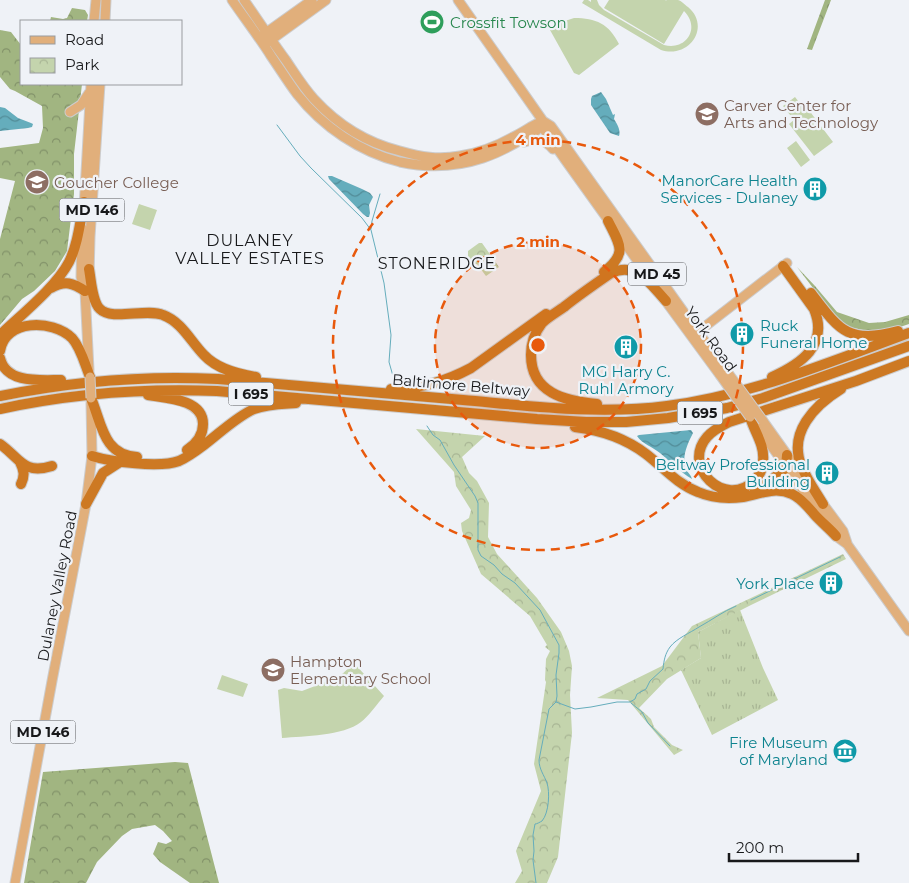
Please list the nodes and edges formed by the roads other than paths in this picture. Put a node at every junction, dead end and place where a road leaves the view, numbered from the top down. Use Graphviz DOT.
graph roads {
  1 [pos="96,0"];
  2 [pos="106,0"];
  3 [pos="232,0"];
  4 [pos="244,0"];
  5 [pos="312,0"];
  6 [pos="326,0"];
  7 [pos="458,0"];
  8 [pos="94,20"];
  9 [pos="104,20"];
  10 [pos="265,39"];
  11 [pos="100,85"];
  12 [pos="91,86"];
  13 [pos="529,101"];
  14 [pos="70,112"];
  15 [pos="543,121"];
  16 [pos="520,133"];
  17 [pos="508,148"];
  18 [pos="484,153"];
  19 [pos="566,162"];
  20 [pos="84,202"];
  21 [pos="608,221"];
  22 [pos="637,261"];
  23 [pos="785,264"];
  24 [pos="89,269"];
  25 [pos="666,286"];
  26 [pos="46,291"];
  27 [pos="86,291"];
  28 [pos="666,301"];
  29 [pos="909,328"];
  30 [pos="909,333"];
  31 [pos="695,334"];
  32 [pos="0,336"];
  33 [pos="909,346"];
  34 [pos="0,351"];
  35 [pos="0,358"];
  36 [pos="86,361"];
  37 [pos="909,361"];
  38 [pos="724,374"];
  39 [pos="94,379"];
  40 [pos="856,381"];
  41 [pos="311,387"];
  42 [pos="335,389"];
  43 [pos="101,392"];
  44 [pos="0,396"];
  45 [pos="724,396"];
  46 [pos="91,398"];
  47 [pos="690,402"];
  48 [pos="402,407"];
  49 [pos="0,409"];
  50 [pos="94,413"];
  51 [pos="481,414"];
  52 [pos="755,421"];
  53 [pos="0,444"];
  54 [pos="788,455"];
  55 [pos="92,456"];
  56 [pos="20,462"];
  57 [pos="120,462"];
  58 [pos="52,466"];
  59 [pos="786,467"];
  60 [pos="21,484"];
  61 [pos="728,498"];
  62 [pos="86,504"];
  63 [pos="823,504"];
  64 [pos="836,536"];
  65 [pos="847,544"];
  66 [pos="909,631"];
  67 [pos="15,883"];
  1 -- 8 [label="main road"];
  2 -- 9 [label="main road"];
  3 -- 10 [label="main road"];
  4 -- 10 [label="main road"];
  5 -- 10 [label="main road"];
  6 -- 10 [label="main road"];
  7 -- 13 [label="main road, York Road / MD 45"];
  10 -- 18 [label="main road"];
  11 -- 24 [label="main road, MD 146"];
  12 -- 14 [label="main road"];
  12 -- 20 [label="main road, MD 146"];
  13 -- 15 [label="main road, York Road / MD 45"];
  13 -- 16 [label="main road"];
  15 -- 16 [label="main road"];
  15 -- 17 [label="main road"];
  15 -- 19 [label="main road, York Road / MD 45"];
  15 -- 25 [label="main road, York Road / MD 45"];
  16 -- 18 [label="main road"];
  17 -- 18 [label="main road"];
  17 -- 19 [label="main road"];
  19 -- 21 [label="main road, York Road / MD 45"];
  20 -- 26 [label="highway"];
  20 -- 27 [label="main road, MD 146"];
  21 -- 22 [label="main road, York Road / MD 45"];
  21 -- 42 [label="highway"];
  22 -- 25 [label="main road"];
  22 -- 28 [label="main road, York Road / MD 45"];
  23 -- 29 [label="highway"];
  23 -- 31 [label="main road"];
  23 -- 45 [label="highway"];
  24 -- 27 [label="main road, MD 146"];
  24 -- 41 [label="highway"];
  25 -- 31 [label="main road, York Road / MD 45"];
  26 -- 27 [label="highway"];
  26 -- 32 [label="highway"];
  27 -- 36 [label="main road, MD 146"];
  28 -- 31 [label="main road, York Road / MD 45"];
  28 -- 47 [label="highway"];
  30 -- 45 [label="highway, Baltimore Beltway / I 695"];
  31 -- 38 [label="main road, York Road / MD 45"];
  33 -- 51 [label="highway, Baltimore Beltway / I 695"];
  34 -- 36 [label="highway"];
  35 -- 39 [label="highway"];
  36 -- 39 [label="highway"];
  37 -- 40 [label="highway"];
  38 -- 52 [label="main road, York Road / MD 45, bridge"];
  38 -- 52 [label="main road, York Road / MD 45, bridge"];
  39 -- 41 [label="highway, Baltimore Beltway / I 695"];
  39 -- 44 [label="highway, Baltimore Beltway / I 695"];
  39 -- 46 [label="main road, bridge"];
  40 -- 52 [label="highway"];
  40 -- 63 [label="highway"];
  41 -- 42 [label="highway, Baltimore Beltway / I 695"];
  42 -- 47 [label="highway, Baltimore Beltway / I 695"];
  43 -- 48 [label="highway, Baltimore Beltway / I 695"];
  43 -- 49 [label="highway, Baltimore Beltway / I 695"];
  43 -- 50 [label="highway"];
  45 -- 47 [label="highway, Baltimore Beltway / I 695"];
  46 -- 50 [label="highway"];
  48 -- 51 [label="highway, Baltimore Beltway / I 695"];
  48 -- 57 [label="highway"];
  50 -- 55 [label="main road, Dulaney Valley Road / MD 146"];
  51 -- 61 [label="highway"];
  52 -- 54 [label="main road, York Road / MD 45"];
  52 -- 59 [label="main road, York Road / MD 45"];
  53 -- 56 [label="highway"];
  54 -- 59 [label="highway"];
  54 -- 63 [label="main road, York Road / MD 45"];
  55 -- 57 [label="highway"];
  55 -- 62 [label="main road, Dulaney Valley Road / MD 146"];
  56 -- 58 [label="highway"];
  56 -- 60 [label="highway"];
  57 -- 62 [label="highway"];
  59 -- 61 [label="highway"];
  59 -- 64 [label="main road, York Road / MD 45"];
  61 -- 64 [label="highway"];
  62 -- 67 [label="main road, Dulaney Valley Road / MD 146"];
  63 -- 65 [label="main road, York Road / MD 45"];
  64 -- 65 [label="main road, York Road / MD 45"];
  65 -- 66 [label="main road, York Road / MD 45"];
}
